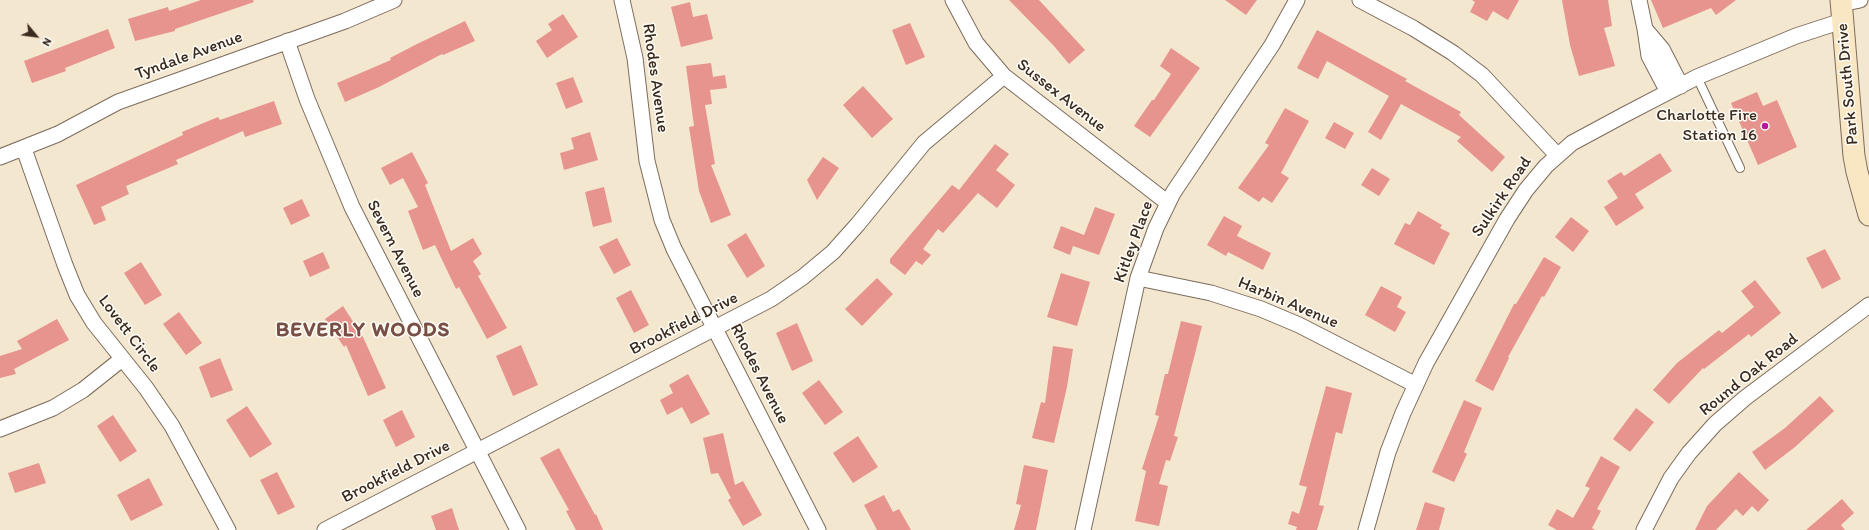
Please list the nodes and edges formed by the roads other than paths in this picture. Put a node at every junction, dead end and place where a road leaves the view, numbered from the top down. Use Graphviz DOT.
graph roads {
  1 [pos="394,0"];
  2 [pos="622,0"];
  3 [pos="953,0"];
  4 [pos="1297,0"];
  5 [pos="1360,0"];
  6 [pos="1638,0"];
  7 [pos="1846,6"];
  8 [pos="287,41"];
  9 [pos="1004,76"];
  10 [pos="1698,78"];
  11 [pos="1675,89"];
  12 [pos="24,149"];
  13 [pos="1557,155"];
  14 [pos="0,157"];
  15 [pos="1740,168"];
  16 [pos="1168,203"];
  17 [pos="1869,215"];
  18 [pos="1138,278"];
  19 [pos="1869,305"];
  20 [pos="714,329"];
  21 [pos="122,359"];
  22 [pos="1416,385"];
  23 [pos="0,429"];
  24 [pos="478,452"];
  25 [pos="228,530"];
  26 [pos="325,530"];
  27 [pos="518,530"];
  28 [pos="818,530"];
  29 [pos="1083,530"];
  30 [pos="1366,530"];
  31 [pos="1644,530"];
  1 -- 8 [label="street, Tyndale Avenue"];
  2 -- 20 [label="street, Rhodes Avenue"];
  3 -- 9 [label="street, Sussex Avenue"];
  4 -- 16 [label="street, Kitley Place"];
  5 -- 13 [label="street"];
  6 -- 11 [label="street"];
  7 -- 10 [label="street, Sulkirk Road"];
  7 -- 17 [label="street, Park South Drive"];
  8 -- 12 [label="street, Tyndale Avenue"];
  8 -- 24 [label="street, Severn Avenue"];
  9 -- 16 [label="street, Sussex Avenue"];
  9 -- 20 [label="street, Brookfield Drive"];
  10 -- 11 [label="street, Sulkirk Road"];
  10 -- 15 [label="lane"];
  11 -- 13 [label="street, Sulkirk Road"];
  12 -- 14 [label="street, Tyndale Avenue"];
  12 -- 21 [label="street, Lovett Circle"];
  13 -- 22 [label="street, Sulkirk Road"];
  16 -- 18 [label="street, Kitley Place"];
  18 -- 22 [label="street, Harbin Avenue"];
  18 -- 29 [label="street, Kitley Place"];
  19 -- 31 [label="street, Round Oak Road"];
  20 -- 24 [label="street, Brookfield Drive"];
  20 -- 28 [label="street, Rhodes Avenue"];
  21 -- 23 [label="street"];
  21 -- 25 [label="street, Lovett Circle"];
  22 -- 30 [label="street, Sulkirk Road"];
  24 -- 26 [label="street, Brookfield Drive"];
  24 -- 27 [label="street, Severn Avenue"];
}
